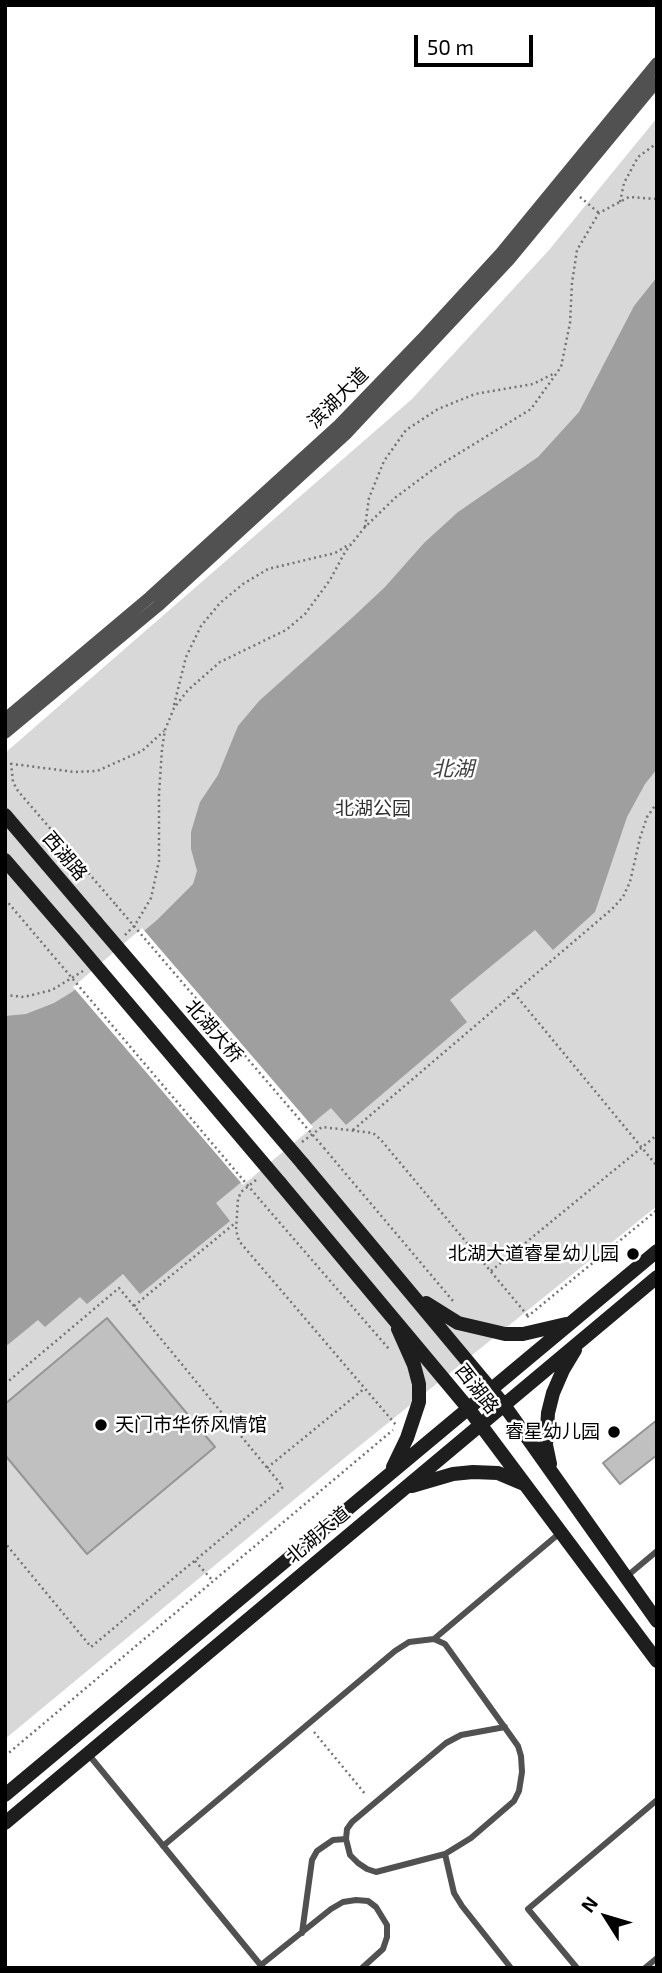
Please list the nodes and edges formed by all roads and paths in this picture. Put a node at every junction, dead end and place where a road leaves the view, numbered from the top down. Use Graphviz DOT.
graph roads {
  1 [pos="657,63"];
  2 [pos="657,81"];
  3 [pos="657,143"];
  4 [pos="570,188"];
  5 [pos="657,199"];
  6 [pos="620,202"];
  7 [pos="599,213"];
  8 [pos="558,371"];
  9 [pos="365,527"];
  10 [pos="353,542"];
  11 [pos="174,708"];
  12 [pos="5,719"];
  13 [pos="165,730"];
  14 [pos="5,733"];
  15 [pos="5,763"];
  16 [pos="11,764"];
  17 [pos="657,803"];
  18 [pos="5,815"];
  19 [pos="5,859"];
  20 [pos="5,899"];
  21 [pos="96,922"];
  22 [pos="118,941"];
  23 [pos="83,971"];
  24 [pos="514,993"];
  25 [pos="5,995"];
  26 [pos="353,1129"];
  27 [pos="657,1135"];
  28 [pos="641,1147"];
  29 [pos="303,1164"];
  30 [pos="657,1166"];
  31 [pos="657,1210"];
  32 [pos="236,1223"];
  33 [pos="657,1251"];
  34 [pos="491,1271"];
  35 [pos="657,1277"];
  36 [pos="413,1295"];
  37 [pos="456,1303"];
  38 [pos="134,1306"];
  39 [pos="392,1314"];
  40 [pos="524,1318"];
  41 [pos="571,1323"];
  42 [pos="581,1340"];
  43 [pos="394,1355"];
  44 [pos="5,1384"];
  45 [pos="365,1388"];
  46 [pos="491,1389"];
  47 [pos="504,1405"];
  48 [pos="468,1408"];
  49 [pos="399,1419"];
  50 [pos="481,1424"];
  51 [pos="267,1468"];
  52 [pos="551,1469"];
  53 [pos="388,1475"];
  54 [pos="530,1488"];
  55 [pos="401,1490"];
  56 [pos="562,1531"];
  57 [pos="5,1543"];
  58 [pos="657,1551"];
  59 [pos="195,1560"];
  60 [pos="626,1577"];
  61 [pos="213,1581"];
  62 [pos="657,1621"];
  63 [pos="434,1639"];
  64 [pos="657,1661"];
  65 [pos="307,1725"];
  66 [pos="505,1727"];
  67 [pos="88,1753"];
  68 [pos="5,1756"];
  69 [pos="5,1795"];
  70 [pos="657,1800"];
  71 [pos="373,1804"];
  72 [pos="5,1823"];
  73 [pos="346,1839"];
  74 [pos="163,1846"];
  75 [pos="445,1854"];
  76 [pos="302,1933"];
  77 [pos="657,1958"];
  78 [pos="262,1967"];
  79 [pos="362,1968"];
  80 [pos="511,1968"];
  81 [pos="578,1968"];
  82 [pos="645,1968"];
  1 -- 12 [label="street, 滨湖大道"];
  2 -- 4 [label="street, 滨湖大道"];
  3 -- 6 [label="path"];
  4 -- 7 [label="path"];
  4 -- 14 [label="street, 滨湖大道"];
  5 -- 6 [label="path"];
  6 -- 7 [label="path"];
  7 -- 8 [label="path"];
  8 -- 9 [label="path"];
  8 -- 9 [label="path"];
  9 -- 10 [label="path"];
  10 -- 11 [label="path"];
  10 -- 11 [label="path"];
  11 -- 13 [label="path"];
  13 -- 16 [label="path"];
  13 -- 22 [label="path"];
  15 -- 16 [label="path"];
  16 -- 37 [label="path, bridge"];
  17 -- 24 [label="path"];
  18 -- 21 [label="main road, 西湖路"];
  19 -- 39 [label="main road, 西湖路, bridge"];
  20 -- 43 [label="path, bridge"];
  21 -- 29 [label="main road, 北湖大桥, bridge"];
  23 -- 25 [label="path"];
  24 -- 26 [label="path"];
  24 -- 28 [label="path"];
  27 -- 28 [label="path"];
  28 -- 30 [label="path"];
  28 -- 34 [label="path"];
  29 -- 36 [label="main road, 西湖路"];
  31 -- 40 [label="path"];
  32 -- 38 [label="path"];
  33 -- 41 [label="main road, 北湖大道"];
  35 -- 42 [label="main road, 北湖大道"];
  36 -- 41 [label="main road"];
  36 -- 46 [label="main road, 西湖路"];
  38 -- 44 [label="path"];
  38 -- 51 [label="path"];
  39 -- 48 [label="main road, 西湖路"];
  39 -- 53 [label="main road"];
  41 -- 46 [label="main road, 北湖大道"];
  42 -- 47 [label="main road, 北湖大道"];
  42 -- 52 [label="main road"];
  45 -- 51 [label="path"];
  46 -- 47 [label="main road, 西湖路"];
  46 -- 48 [label="main road, 北湖大道"];
  47 -- 50 [label="main road, 北湖大道"];
  47 -- 52 [label="main road, 西湖路"];
  48 -- 50 [label="main road, 西湖路"];
  48 -- 53 [label="main road, 北湖大道"];
  49 -- 61 [label="path"];
  50 -- 54 [label="main road, 西湖路"];
  50 -- 55 [label="main road, 北湖大道"];
  51 -- 59 [label="path"];
  52 -- 60 [label="main road, 西湖路"];
  53 -- 69 [label="main road, 北湖大道"];
  54 -- 55 [label="main road"];
  54 -- 56 [label="main road, 西湖路"];
  55 -- 67 [label="main road, 北湖大道"];
  56 -- 63 [label="lane"];
  56 -- 64 [label="main road, 西湖路"];
  57 -- 59 [label="path"];
  58 -- 60 [label="lane"];
  59 -- 61 [label="path"];
  60 -- 62 [label="main road, 西湖路"];
  61 -- 68 [label="path"];
  63 -- 65 [label="lane"];
  63 -- 66 [label="lane"];
  65 -- 71 [label="path"];
  65 -- 74 [label="lane"];
  66 -- 71 [label="lane"];
  66 -- 75 [label="lane"];
  67 -- 72 [label="main road, 北湖大道"];
  67 -- 74 [label="lane"];
  70 -- 81 [label="lane"];
  71 -- 73 [label="lane"];
  73 -- 75 [label="lane"];
  73 -- 76 [label="lane"];
  74 -- 78 [label="lane"];
  75 -- 80 [label="lane"];
  76 -- 78 [label="lane"];
  76 -- 79 [label="lane"];
  77 -- 82 [label="lane"];
}
